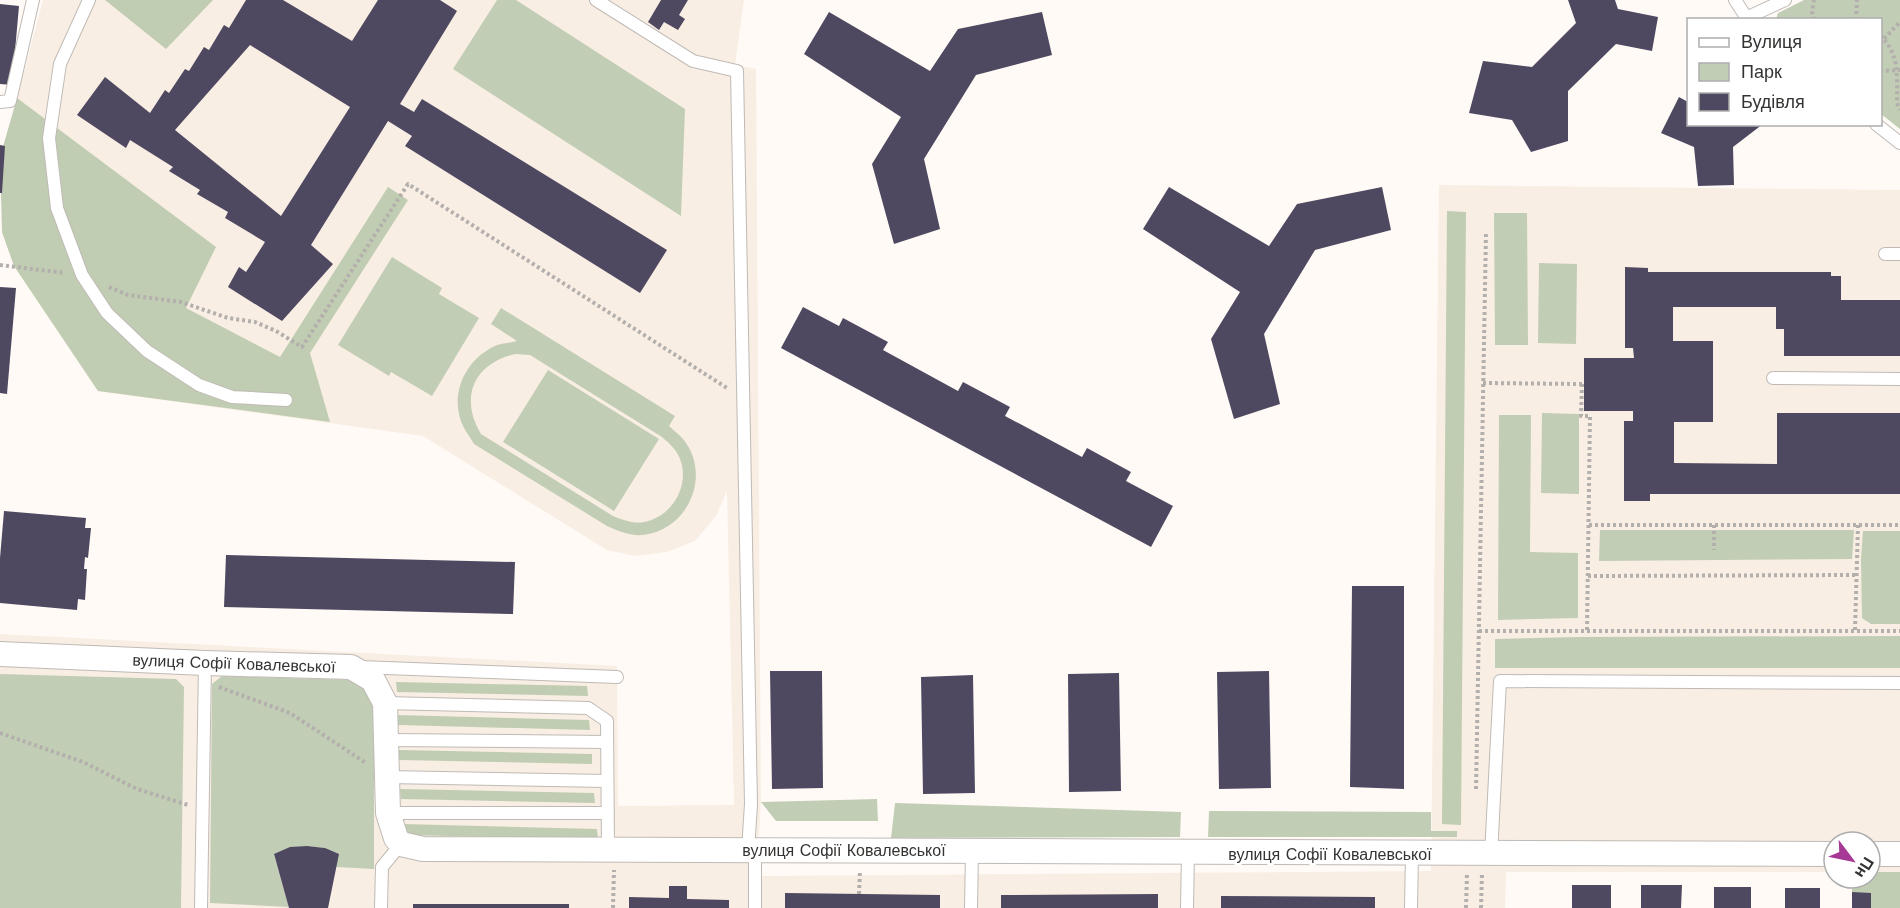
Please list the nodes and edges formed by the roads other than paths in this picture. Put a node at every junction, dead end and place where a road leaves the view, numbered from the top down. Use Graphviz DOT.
graph roads {
  1 [pos="33,0"];
  2 [pos="88,0"];
  3 [pos="596,0"];
  4 [pos="1735,0"];
  5 [pos="1785,0"];
  6 [pos="1746,18"];
  7 [pos="1749,18"];
  8 [pos="0,102"];
  9 [pos="1879,126"];
  10 [pos="1900,143"];
  11 [pos="1885,254"];
  12 [pos="1900,254"];
  13 [pos="1773,378"];
  14 [pos="1900,379"];
  15 [pos="286,400"];
  16 [pos="0,654"];
  17 [pos="351,666"];
  18 [pos="204,671"];
  19 [pos="617,677"];
  20 [pos="1900,683"];
  21 [pos="385,703"];
  22 [pos="386,740"];
  23 [pos="607,742"];
  24 [pos="378,772"];
  25 [pos="607,781"];
  26 [pos="388,813"];
  27 [pos="608,813"];
  28 [pos="401,844"];
  29 [pos="608,849"];
  30 [pos="752,850"];
  31 [pos="972,851"];
  32 [pos="1188,852"];
  33 [pos="1412,854"];
  34 [pos="1822,854"];
  35 [pos="1882,854"];
  36 [pos="1900,854"];
  37 [pos="1487,860"];
  38 [pos="201,908"];
  39 [pos="381,908"];
  40 [pos="755,908"];
  41 [pos="971,908"];
  42 [pos="1187,908"];
  43 [pos="1411,908"];
  1 -- 8 [label="lane"];
  2 -- 15 [label="lane"];
  3 -- 30 [label="lane"];
  4 -- 6 [label="lane"];
  5 -- 7 [label="lane"];
  9 -- 10 [label="lane"];
  11 -- 12 [label="lane"];
  13 -- 14 [label="lane"];
  16 -- 18 [label="street, вулиця Софії Ковалевської"];
  17 -- 18 [label="street, вулиця Софії Ковалевської"];
  17 -- 19 [label="lane"];
  17 -- 21 [label="street, вулиця Софії Ковалевської"];
  18 -- 38 [label="lane"];
  20 -- 37 [label="lane"];
  21 -- 22 [label="street, вулиця Софії Ковалевської"];
  21 -- 23 [label="lane"];
  22 -- 23 [label="lane"];
  22 -- 24 [label="street, вулиця Софії Ковалевської"];
  23 -- 25 [label="lane"];
  24 -- 25 [label="lane"];
  24 -- 26 [label="street, вулиця Софії Ковалевської"];
  25 -- 27 [label="lane"];
  26 -- 27 [label="lane"];
  26 -- 28 [label="street, вулиця Софії Ковалевської"];
  27 -- 29 [label="lane"];
  28 -- 29 [label="street, вулиця Софії Ковалевської"];
  28 -- 39 [label="lane"];
  29 -- 30 [label="street, вулиця Софії Ковалевської"];
  30 -- 31 [label="street, вулиця Софії Ковалевської"];
  30 -- 40 [label="lane"];
  31 -- 32 [label="street, вулиця Софії Ковалевської"];
  31 -- 41 [label="lane"];
  32 -- 33 [label="street, вулиця Софії Ковалевської"];
  32 -- 42 [label="lane"];
  33 -- 37 [label="street, вулиця Софії Ковалевської"];
  33 -- 43 [label="lane"];
  34 -- 37 [label="street, вулиця Софії Ковалевської"];
  35 -- 36 [label="street"];
}
